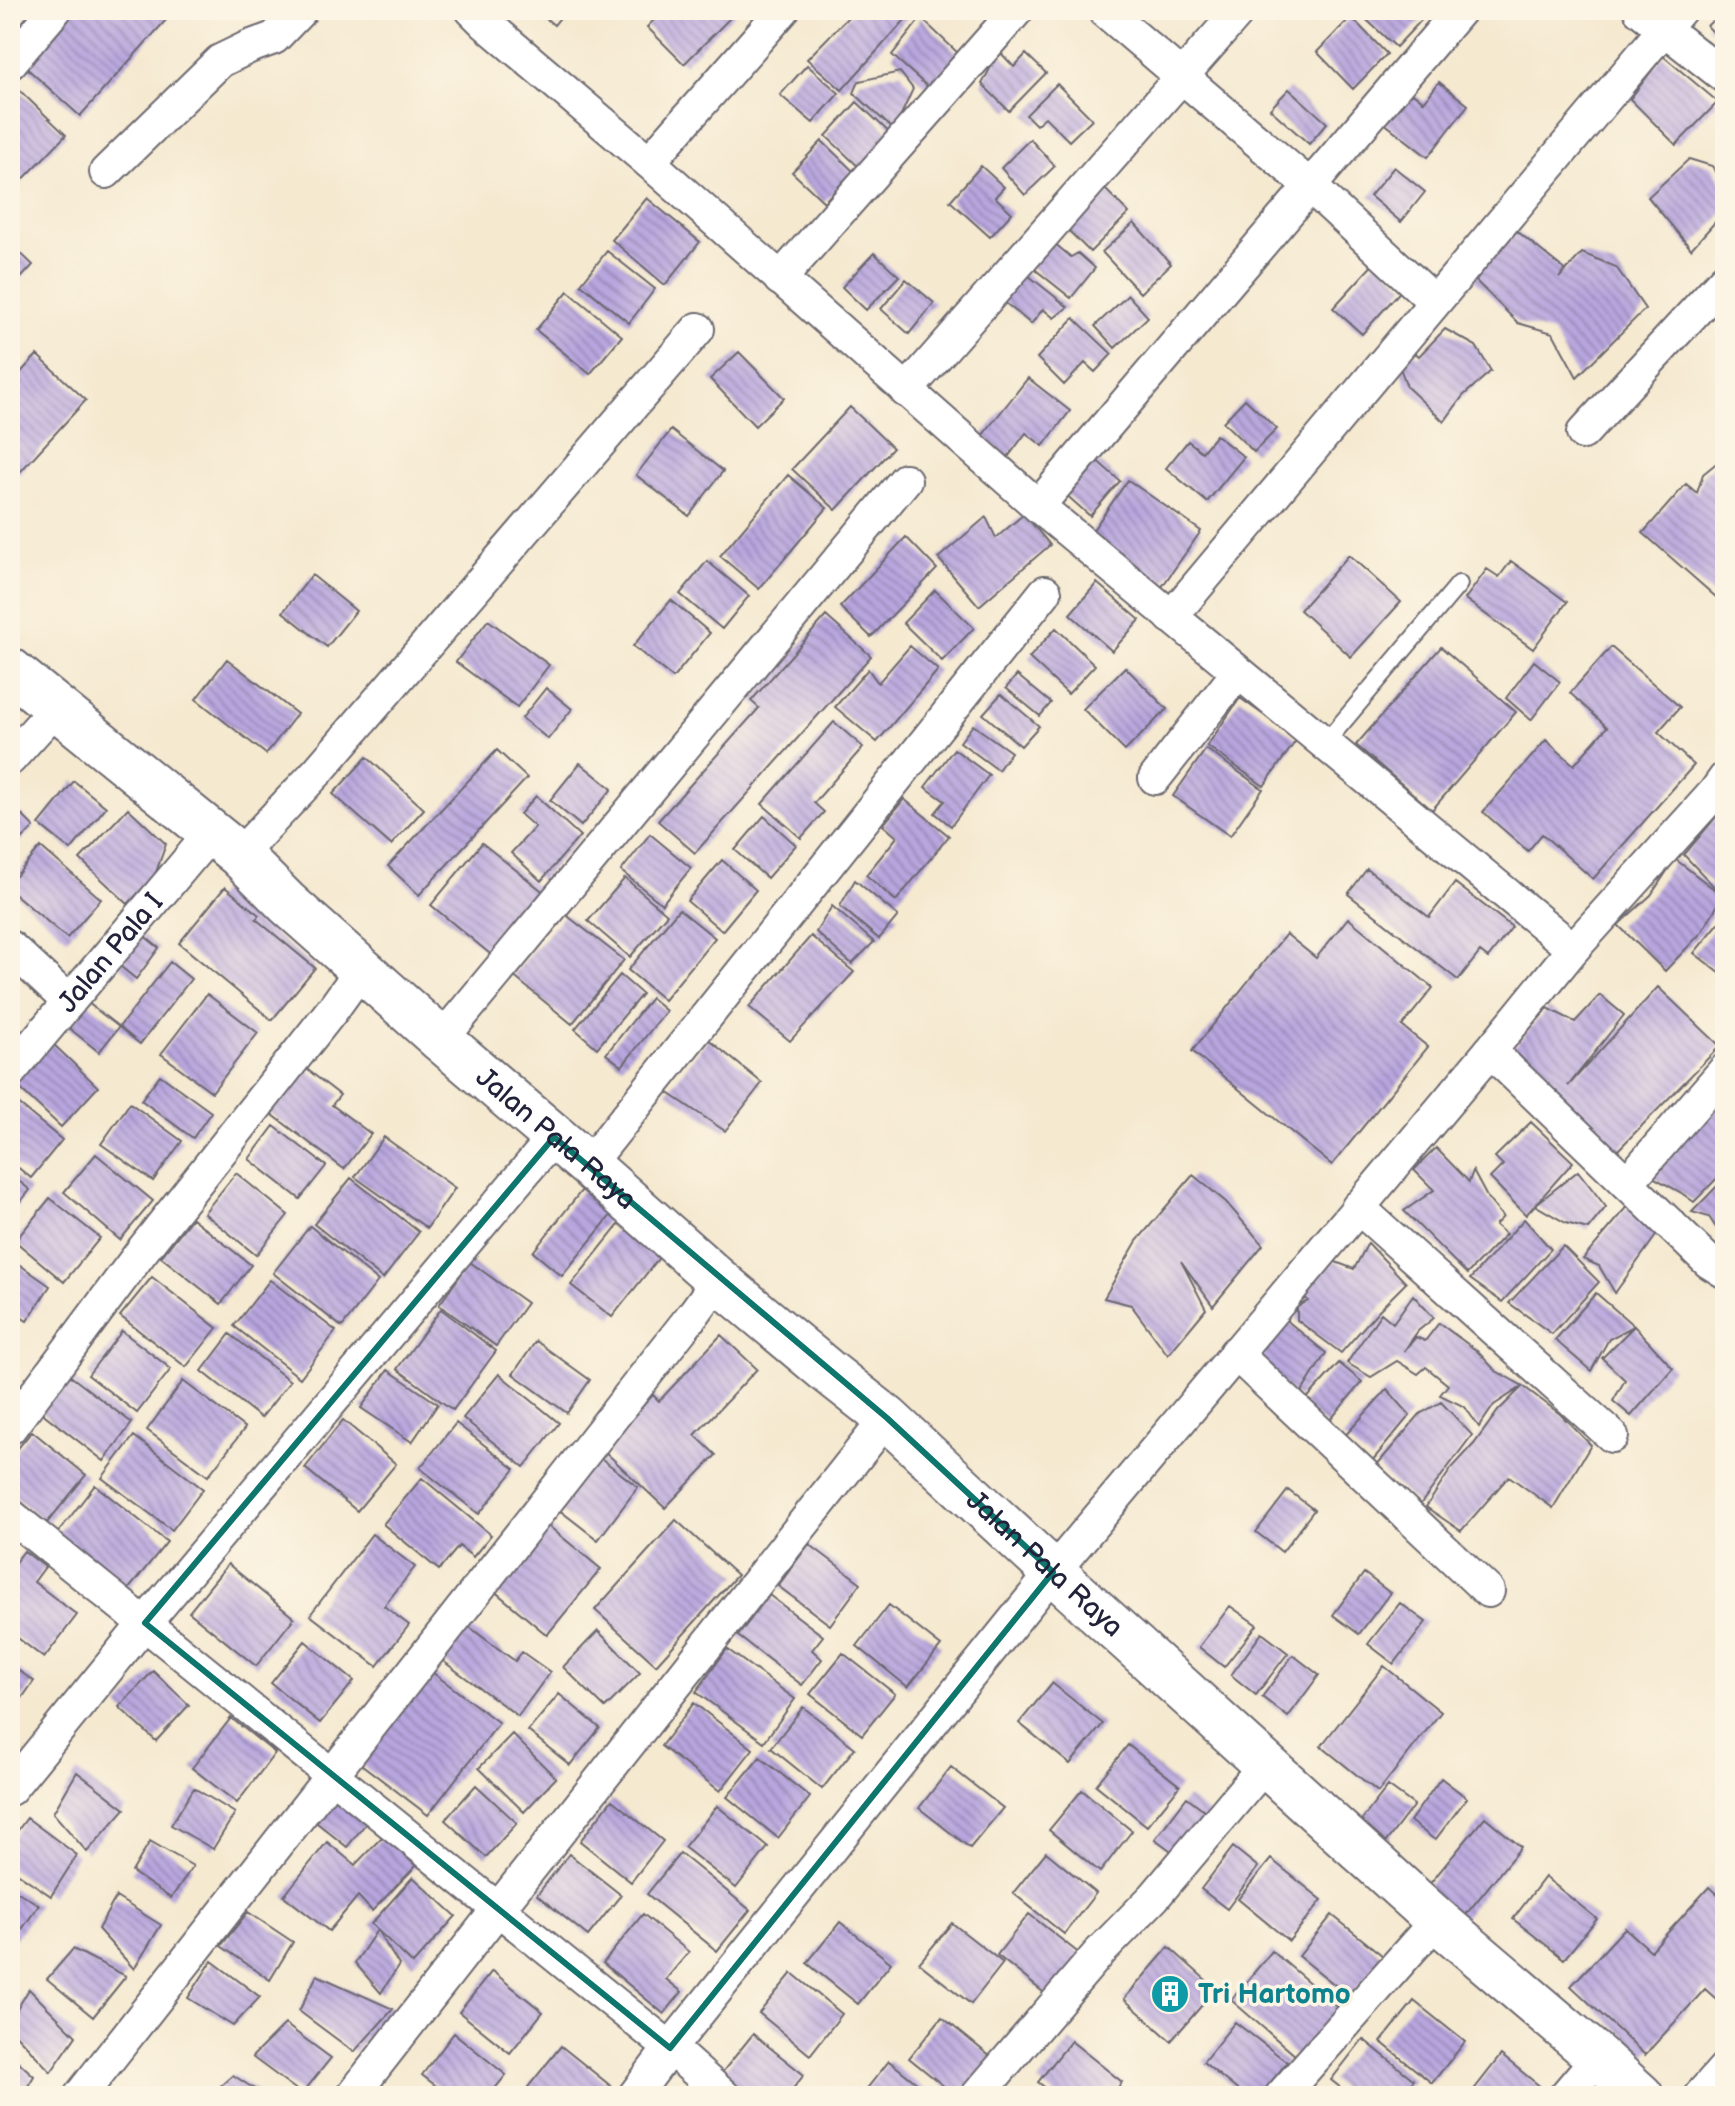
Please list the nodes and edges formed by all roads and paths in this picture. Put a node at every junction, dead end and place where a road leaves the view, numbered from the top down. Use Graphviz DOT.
graph roads {
  1 [pos="55,10"];
  2 [pos="301,10"];
  3 [pos="472,10"];
  4 [pos="783,10"];
  5 [pos="1017,10"];
  6 [pos="1104,10"];
  7 [pos="1240,10"];
  8 [pos="1460,10"];
  9 [pos="1661,16"];
  10 [pos="10,63"];
  11 [pos="1182,76"];
  12 [pos="1725,77"];
  13 [pos="649,162"];
  14 [pos="106,172"];
  15 [pos="1310,186"];
  16 [pos="780,279"];
  17 [pos="1725,279"];
  18 [pos="1434,301"];
  19 [pos="698,329"];
  20 [pos="906,391"];
  21 [pos="1583,433"];
  22 [pos="905,480"];
  23 [pos="1038,506"];
  24 [pos="1459,584"];
  25 [pos="1045,592"];
  26 [pos="1171,617"];
  27 [pos="10,670"];
  28 [pos="1238,672"];
  29 [pos="56,708"];
  30 [pos="1325,743"];
  31 [pos="10,759"];
  32 [pos="1155,778"];
  33 [pos="1725,778"];
  34 [pos="225,844"];
  35 [pos="10,947"];
  36 [pos="1573,949"];
  37 [pos="361,970"];
  38 [pos="69,1002"];
  39 [pos="441,1040"];
  40 [pos="1490,1051"];
  41 [pos="1725,1070"];
  42 [pos="10,1072"];
  43 [pos="554,1137"];
  44 [pos="588,1165"];
  45 [pos="1627,1183"];
  46 [pos="1358,1207"];
  47 [pos="1725,1272"];
  48 [pos="718,1280"];
  49 [pos="1235,1353"];
  50 [pos="887,1418"];
  51 [pos="10,1428"];
  52 [pos="1612,1436"];
  53 [pos="10,1515"];
  54 [pos="1053,1572"];
  55 [pos="1488,1591"];
  56 [pos="145,1623"];
  57 [pos="1265,1765"];
  58 [pos="331,1774"];
  59 [pos="10,1789"];
  60 [pos="498,1909"];
  61 [pos="1437,1920"];
  62 [pos="670,2048"];
  63 [pos="1598,2057"];
  64 [pos="1725,2068"];
  65 [pos="80,2096"];
  66 [pos="352,2096"];
  67 [pos="634,2096"];
  68 [pos="724,2096"];
  69 [pos="977,2096"];
  70 [pos="1281,2096"];
  71 [pos="1565,2096"];
  72 [pos="1641,2096"];
  73 [pos="1700,2096"];
  1 -- 10 [label="street"];
  2 -- 14 [label="street"];
  3 -- 13 [label="street"];
  4 -- 13 [label="street"];
  5 -- 16 [label="street"];
  6 -- 11 [label="street"];
  7 -- 11 [label="street"];
  8 -- 15 [label="street"];
  9 -- 12 [label="street"];
  9 -- 18 [label="street"];
  11 -- 15 [label="street"];
  11 -- 20 [label="street"];
  13 -- 16 [label="street"];
  15 -- 18 [label="street"];
  15 -- 23 [label="street"];
  16 -- 20 [label="street"];
  17 -- 21 [label="street"];
  18 -- 26 [label="street"];
  19 -- 34 [label="street, Jalan Pala I"];
  20 -- 23 [label="street"];
  22 -- 39 [label="street"];
  23 -- 26 [label="street"];
  24 -- 30 [label="lane"];
  25 -- 44 [label="street"];
  26 -- 28 [label="street"];
  27 -- 29 [label="main road, Jalan Pala Raya"];
  28 -- 30 [label="street"];
  28 -- 32 [label="street"];
  29 -- 31 [label="street"];
  29 -- 34 [label="main road, Jalan Pala Raya"];
  30 -- 36 [label="street"];
  33 -- 36 [label="street"];
  34 -- 37 [label="main road, Jalan Pala Raya"];
  34 -- 38 [label="street, Jalan Pala I"];
  35 -- 38 [label="street"];
  36 -- 40 [label="street"];
  37 -- 39 [label="main road, Jalan Pala Raya"];
  37 -- 51 [label="street"];
  38 -- 42 [label="street, Jalan Pala I"];
  39 -- 43 [label="main road, Jalan Pala Raya"];
  40 -- 45 [label="street"];
  40 -- 46 [label="street"];
  41 -- 45 [label="street"];
  43 -- 44 [label="main road, Jalan Pala Raya"];
  43 -- 56 [label="street"];
  44 -- 48 [label="main road, Jalan Pala Raya"];
  45 -- 47 [label="street"];
  46 -- 49 [label="street"];
  46 -- 52 [label="street"];
  48 -- 50 [label="main road, Jalan Pala Raya"];
  48 -- 58 [label="street"];
  49 -- 54 [label="street"];
  49 -- 55 [label="street"];
  50 -- 54 [label="main road, Jalan Pala Raya"];
  50 -- 60 [label="street"];
  53 -- 56 [label="street"];
  54 -- 57 [label="main road, Jalan Pala Raya"];
  54 -- 62 [label="street"];
  56 -- 58 [label="street"];
  56 -- 59 [label="street"];
  57 -- 61 [label="main road, Jalan Pala Raya"];
  57 -- 69 [label="street"];
  58 -- 60 [label="street"];
  58 -- 65 [label="street"];
  60 -- 62 [label="street"];
  60 -- 66 [label="street"];
  61 -- 63 [label="main road, Jalan Pala Raya"];
  61 -- 70 [label="street"];
  62 -- 67 [label="street"];
  62 -- 68 [label="street"];
  63 -- 71 [label="street"];
  63 -- 72 [label="main road, Jalan Pala Raya"];
  64 -- 73 [label="street"];
}
